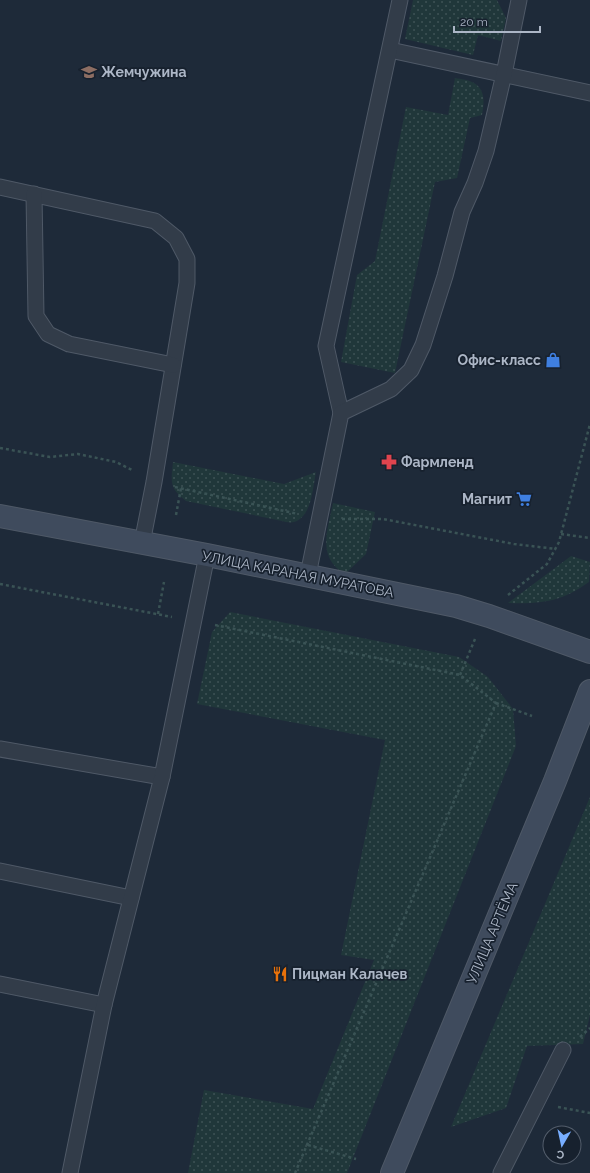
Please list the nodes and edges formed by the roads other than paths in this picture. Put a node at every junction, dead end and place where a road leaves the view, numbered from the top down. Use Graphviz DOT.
graph roads {
  1 [pos="400,0"];
  2 [pos="519,0"];
  3 [pos="390,50"];
  4 [pos="504,74"];
  5 [pos="590,93"];
  6 [pos="0,187"];
  7 [pos="34,194"];
  8 [pos="173,365"];
  9 [pos="341,413"];
  10 [pos="0,516"];
  11 [pos="142,543"];
  12 [pos="207,555"];
  13 [pos="308,575"];
  14 [pos="590,652"];
  15 [pos="590,691"];
  16 [pos="0,749"];
  17 [pos="162,778"];
  18 [pos="0,871"];
  19 [pos="131,898"];
  20 [pos="0,984"];
  21 [pos="104,1005"];
  22 [pos="563,1050"];
  23 [pos="70,1173"];
  24 [pos="392,1173"];
  25 [pos="501,1173"];
  1 -- 3 [label="lane"];
  2 -- 4 [label="lane"];
  3 -- 4 [label="lane"];
  3 -- 9 [label="lane"];
  4 -- 5 [label="lane"];
  4 -- 9 [label="lane"];
  6 -- 7 [label="lane"];
  7 -- 8 [label="lane"];
  7 -- 8 [label="lane"];
  8 -- 11 [label="lane"];
  9 -- 13 [label="lane"];
  10 -- 11 [label="main road, УЛИЦА КАРАНАЯ МУРАТОВА"];
  11 -- 12 [label="main road, УЛИЦА КАРАНАЯ МУРАТОВА"];
  12 -- 13 [label="main road, УЛИЦА КАРАНАЯ МУРАТОВА"];
  12 -- 17 [label="lane"];
  13 -- 14 [label="main road, УЛИЦА КАРАНАЯ МУРАТОВА"];
  15 -- 24 [label="main road, УЛИЦА АРТЁМА"];
  16 -- 17 [label="lane"];
  17 -- 19 [label="lane"];
  18 -- 19 [label="lane"];
  19 -- 21 [label="lane"];
  20 -- 21 [label="lane"];
  21 -- 23 [label="lane"];
  22 -- 25 [label="lane"];
}
